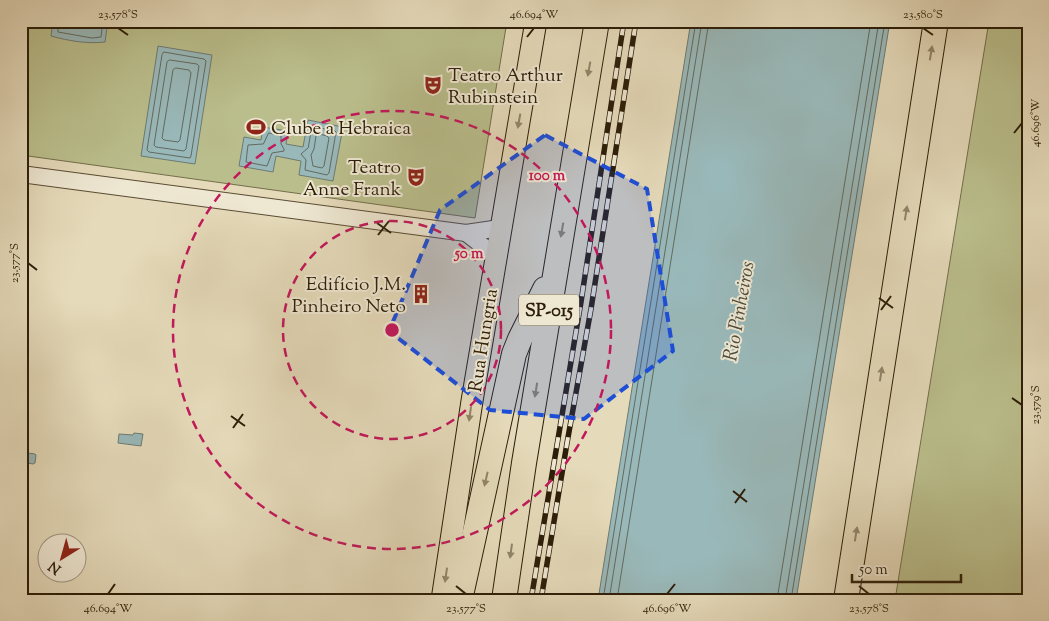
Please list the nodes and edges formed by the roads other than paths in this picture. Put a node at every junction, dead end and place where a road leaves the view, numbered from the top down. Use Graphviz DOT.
graph roads {
  1 [pos="536,21"];
  2 [pos="597,21"];
  3 [pos="936,21"];
  4 [pos="21,174"];
  5 [pos="500,228"];
  6 [pos="466,233"];
  7 [pos="496,256"];
  8 [pos="556,268"];
  9 [pos="442,600"];
  10 [pos="460,600"];
  11 [pos="504,600"];
  12 [pos="846,600"];
  1 -- 5 [label="highway, Rua Hungria, one-way"];
  2 -- 8 [label="highway, SP-015, one-way"];
  12 -- 3 [label="highway, one-way"];
  4 -- 6 [label="street"];
  5 -- 6 [label="street"];
  5 -- 7 [label="highway, Rua Hungria"];
  6 -- 7 [label="street"];
  7 -- 9 [label="highway, Rua Hungria, one-way"];
  8 -- 10 [label="highway, one-way"];
  8 -- 11 [label="highway, SP-015, one-way"];
}
